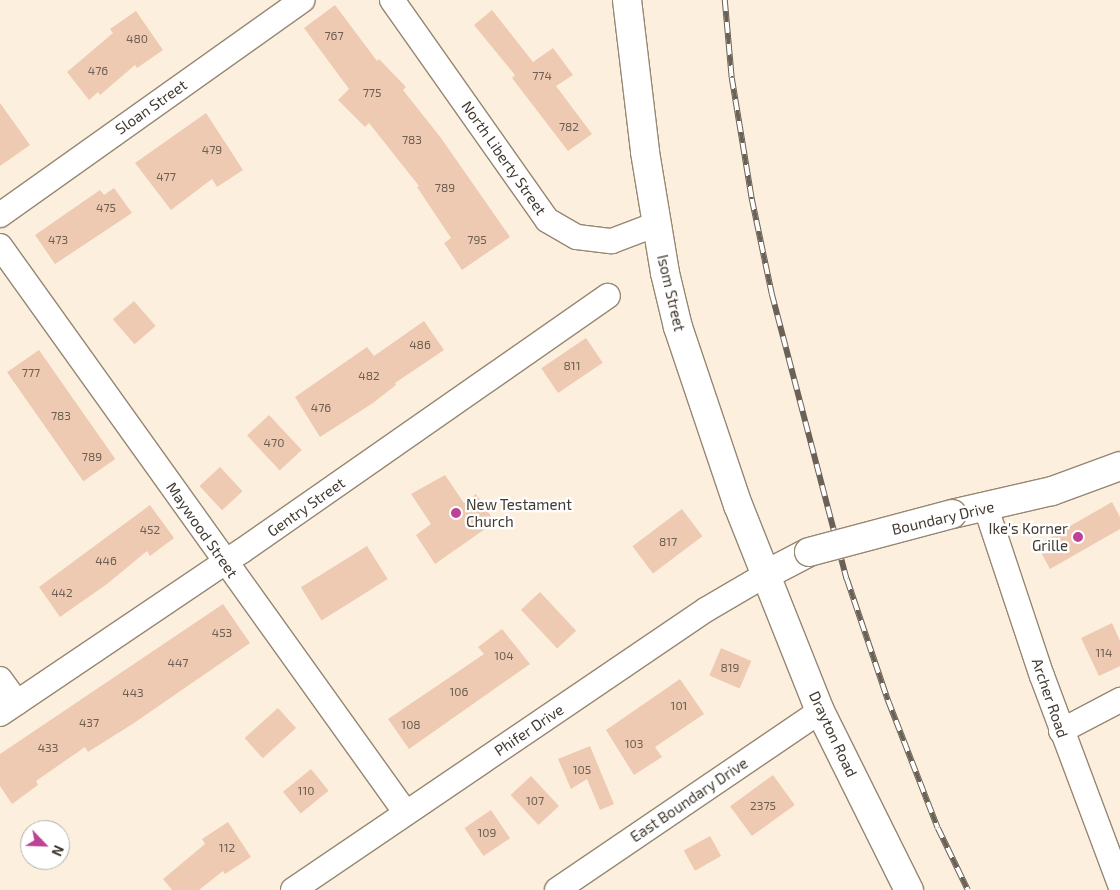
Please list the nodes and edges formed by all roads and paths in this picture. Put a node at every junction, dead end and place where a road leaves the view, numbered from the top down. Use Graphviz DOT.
graph roads {
  1 [pos="302,0"];
  2 [pos="392,0"];
  3 [pos="627,0"];
  4 [pos="0,215"];
  5 [pos="657,224"];
  6 [pos="0,246"];
  7 [pos="608,296"];
  8 [pos="1120,466"];
  9 [pos="986,508"];
  10 [pos="225,563"];
  11 [pos="768,574"];
  12 [pos="0,680"];
  13 [pos="1120,700"];
  14 [pos="8,708"];
  15 [pos="820,711"];
  16 [pos="1061,731"];
  17 [pos="406,813"];
  18 [pos="1120,885"];
  19 [pos="294,890"];
  20 [pos="557,890"];
  21 [pos="909,890"];
  1 -- 4 [label="street, Sloan Street"];
  2 -- 5 [label="street, North Liberty Street"];
  3 -- 5 [label="main road, Isom Street"];
  5 -- 11 [label="main road, Isom Street"];
  6 -- 10 [label="street, Maywood Street"];
  7 -- 10 [label="street, Gentry Street"];
  8 -- 9 [label="main road, Boundary Drive"];
  9 -- 11 [label="main road, Boundary Drive, bridge"];
  9 -- 16 [label="street, Archer Road"];
  10 -- 14 [label="street, Gentry Street"];
  10 -- 17 [label="street, Maywood Street"];
  11 -- 15 [label="main road, Drayton Road"];
  11 -- 17 [label="street, Phifer Drive"];
  12 -- 14 [label="street"];
  13 -- 16 [label="street"];
  15 -- 20 [label="street, East Boundary Drive"];
  15 -- 21 [label="main road, Drayton Road"];
  16 -- 18 [label="street, Archer Road"];
  17 -- 19 [label="street, Phifer Drive"];
}
